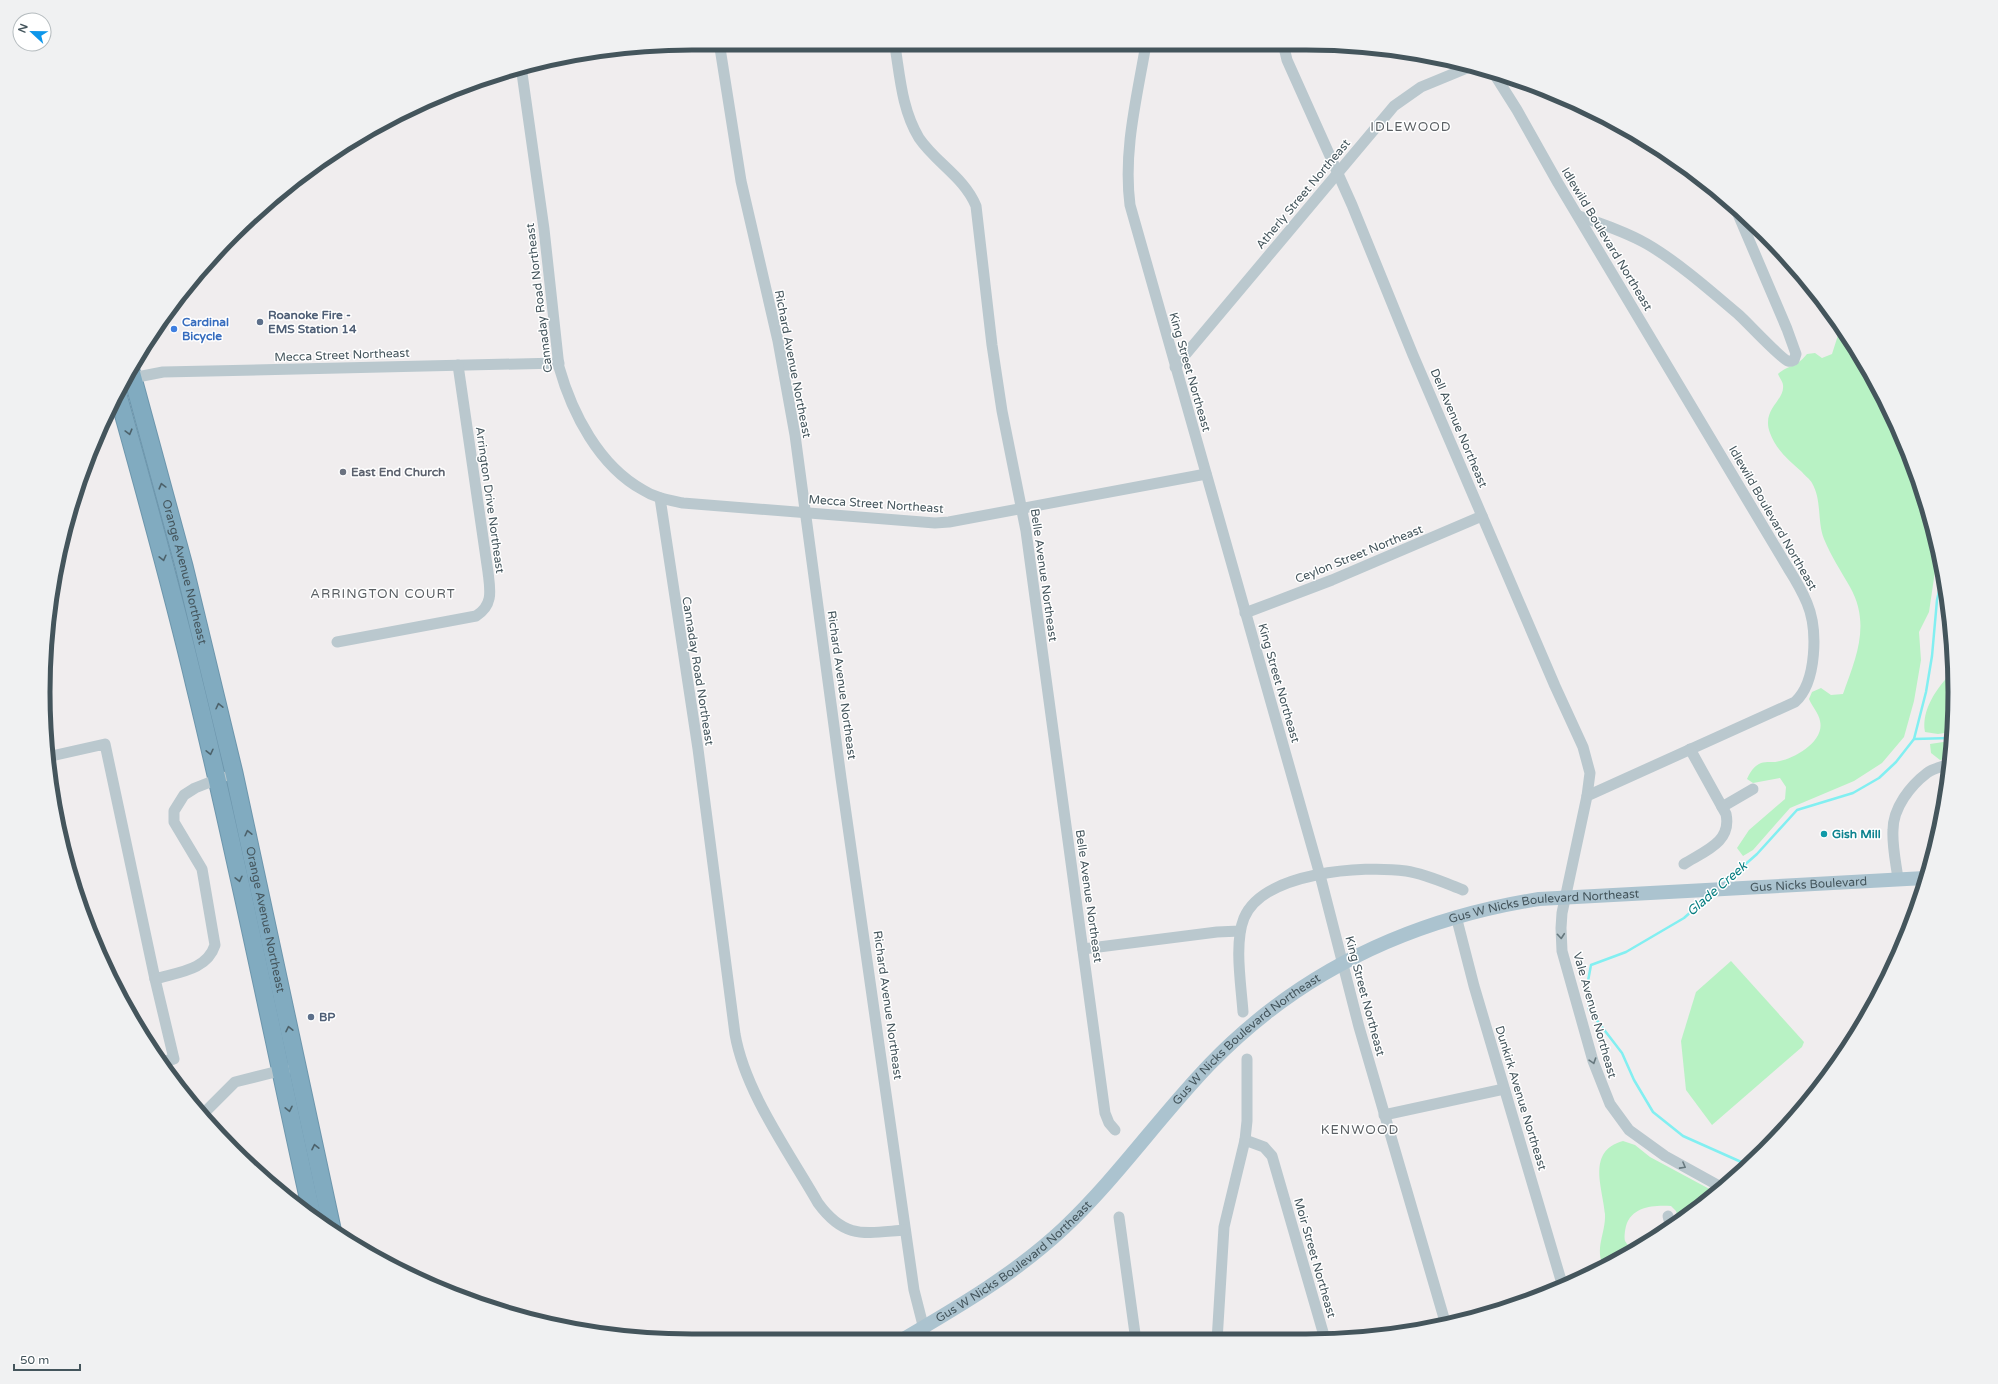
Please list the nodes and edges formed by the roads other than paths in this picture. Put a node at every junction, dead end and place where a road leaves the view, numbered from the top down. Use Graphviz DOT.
graph roads {
  1 [pos="720,50"];
  2 [pos="896,50"];
  3 [pos="1145,50"];
  4 [pos="1284,50"];
  5 [pos="1463,70"];
  6 [pos="522,73"];
  7 [pos="1498,80"];
  8 [pos="1337,173"];
  9 [pos="1579,216"];
  10 [pos="1740,220"];
  11 [pos="559,363"];
  12 [pos="458,365"];
  13 [pos="1175,367"];
  14 [pos="134,376"];
  15 [pos="131,380"];
  16 [pos="120,401"];
  17 [pos="1206,474"];
  18 [pos="660,498"];
  19 [pos="1022,508"];
  20 [pos="805,512"];
  21 [pos="1482,516"];
  22 [pos="1245,613"];
  23 [pos="337,642"];
  24 [pos="1690,749"];
  25 [pos="53,756"];
  26 [pos="1944,766"];
  27 [pos="234,773"];
  28 [pos="216,779"];
  29 [pos="1753,789"];
  30 [pos="1588,796"];
  31 [pos="1722,806"];
  32 [pos="1684,864"];
  33 [pos="1320,875"];
  34 [pos="1920,878"];
  35 [pos="1898,879"];
  36 [pos="1464,890"];
  37 [pos="1670,892"];
  38 [pos="1565,897"];
  39 [pos="1456,916"];
  40 [pos="1240,931"];
  41 [pos="1083,949"];
  42 [pos="1342,963"];
  43 [pos="155,978"];
  44 [pos="1243,1012"];
  45 [pos="1247,1060"];
  46 [pos="167,1061"];
  47 [pos="298,1067"];
  48 [pos="280,1071"];
  49 [pos="1504,1089"];
  50 [pos="206,1111"];
  51 [pos="1384,1115"];
  52 [pos="1115,1130"];
  53 [pos="1245,1140"];
  54 [pos="1717,1185"];
  55 [pos="310,1208"];
  56 [pos="1668,1216"];
  57 [pos="1119,1217"];
  58 [pos="1669,1221"];
  59 [pos="331,1223"];
  60 [pos="905,1230"];
  61 [pos="1561,1281"];
  62 [pos="1444,1319"];
  63 [pos="925,1334"];
  64 [pos="1135,1334"];
  65 [pos="1216,1334"];
  66 [pos="1324,1334"];
  1 -- 20 [label="street, Richard Avenue Northeast"];
  2 -- 19 [label="street, Belle Avenue Northeast"];
  3 -- 13 [label="street, King Street Northeast"];
  4 -- 8 [label="street, Dell Avenue Northeast"];
  5 -- 8 [label="street, Atherly Street Northeast"];
  6 -- 11 [label="street, Cannaday Road Northeast"];
  7 -- 9 [label="street, Idlewild Boulevard Northeast"];
  8 -- 13 [label="street, Atherly Street Northeast"];
  8 -- 21 [label="street, Dell Avenue Northeast"];
  9 -- 10 [label="street"];
  9 -- 24 [label="street, Idlewild Boulevard Northeast"];
  11 -- 12 [label="street, Mecca Street Northeast"];
  11 -- 18 [label="street, Cannaday Road Northeast"];
  12 -- 14 [label="street, Mecca Street Northeast"];
  12 -- 23 [label="street, Arrington Drive Northeast"];
  13 -- 17 [label="street, King Street Northeast"];
  27 -- 15 [label="highway, Orange Avenue Northeast, one-way"];
  16 -- 28 [label="highway, Orange Avenue Northeast, one-way"];
  17 -- 19 [label="street, Mecca Street Northeast"];
  17 -- 22 [label="street, King Street Northeast"];
  18 -- 20 [label="street, Mecca Street Northeast"];
  18 -- 60 [label="street, Cannaday Road Northeast"];
  19 -- 20 [label="street, Mecca Street Northeast"];
  19 -- 41 [label="street, Belle Avenue Northeast"];
  20 -- 60 [label="street, Richard Avenue Northeast"];
  21 -- 22 [label="street, Ceylon Street Northeast"];
  21 -- 30 [label="street, Dell Avenue Northeast"];
  22 -- 33 [label="street, King Street Northeast"];
  24 -- 30 [label="street, Idlewild Boulevard Northeast"];
  24 -- 31 [label="street"];
  25 -- 43 [label="street"];
  26 -- 35 [label="street"];
  27 -- 28 [label="street"];
  47 -- 27 [label="highway, Orange Avenue Northeast, one-way"];
  28 -- 43 [label="street"];
  28 -- 48 [label="highway, Orange Avenue Northeast, one-way"];
  29 -- 31 [label="street"];
  30 -- 38 [label="street"];
  31 -- 32 [label="street"];
  33 -- 36 [label="street"];
  33 -- 40 [label="street"];
  33 -- 42 [label="street, King Street Northeast"];
  34 -- 35 [label="main road, Gus Nicks Boulevard"];
  35 -- 37 [label="main road, Gus Nicks Boulevard"];
  37 -- 38 [label="main road, Gus W Nicks Boulevard Northeast"];
  38 -- 39 [label="main road, Gus W Nicks Boulevard Northeast"];
  38 -- 54 [label="street, Vale Avenue Northeast, one-way"];
  39 -- 42 [label="main road, Gus W Nicks Boulevard Northeast"];
  39 -- 49 [label="street, Dunkirk Avenue Northeast"];
  40 -- 41 [label="street"];
  40 -- 44 [label="street"];
  41 -- 52 [label="street, Belle Avenue Northeast"];
  42 -- 51 [label="street, King Street Northeast"];
  42 -- 63 [label="main road, Gus W Nicks Boulevard Northeast"];
  43 -- 46 [label="street"];
  45 -- 53 [label="street"];
  47 -- 48 [label="street"];
  59 -- 47 [label="highway, Orange Avenue Northeast, one-way"];
  48 -- 50 [label="street"];
  48 -- 55 [label="highway, Orange Avenue Northeast, one-way"];
  49 -- 51 [label="street"];
  49 -- 61 [label="street, Dunkirk Avenue Northeast"];
  51 -- 62 [label="street, King Street Northeast"];
  53 -- 65 [label="street"];
  53 -- 66 [label="street, Moir Street Northeast"];
  56 -- 58 [label="street"];
  57 -- 64 [label="street"];
  60 -- 63 [label="street, Richard Avenue Northeast"];
}
